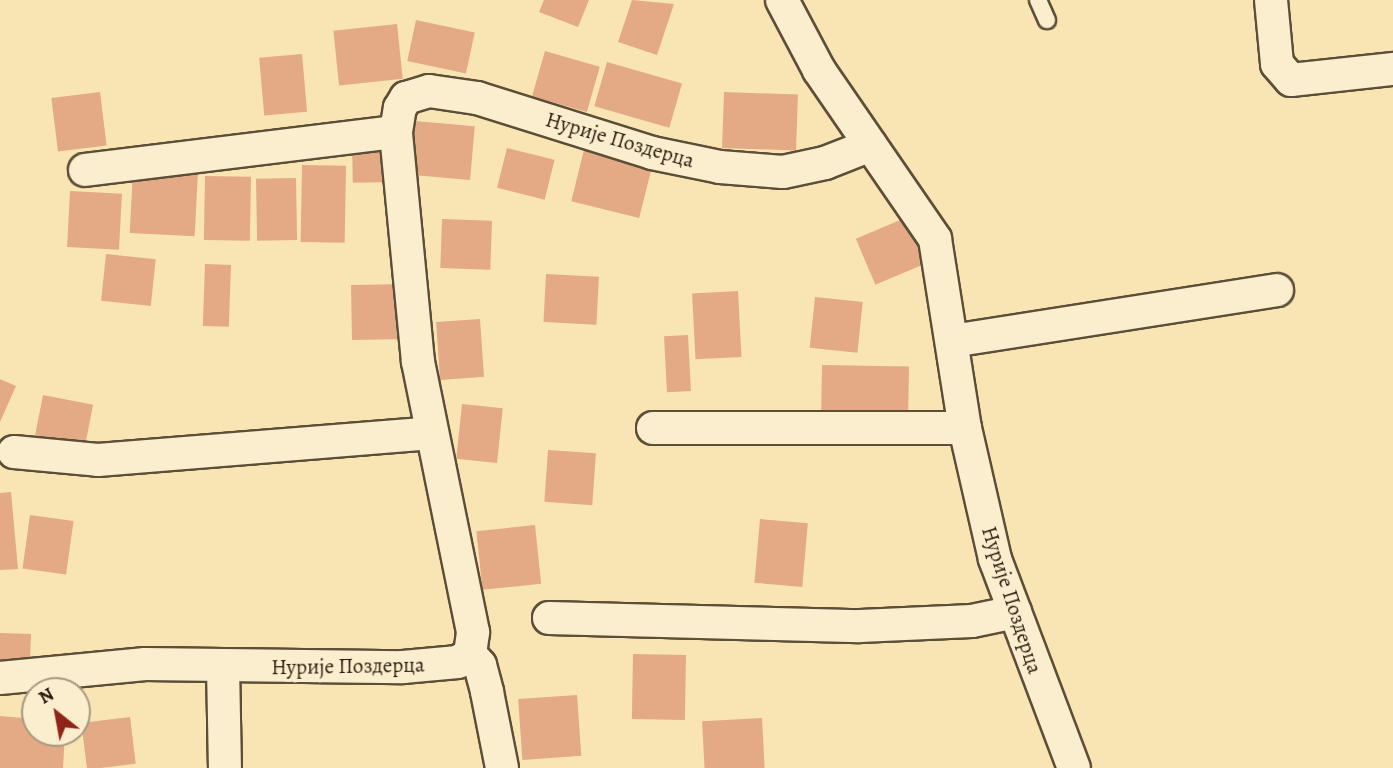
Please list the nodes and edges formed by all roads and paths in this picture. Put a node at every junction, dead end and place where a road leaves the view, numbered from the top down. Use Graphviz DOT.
graph roads {
  1 [pos="782,0"];
  2 [pos="1038,0"];
  3 [pos="1271,0"];
  4 [pos="1047,20"];
  5 [pos="1393,69"];
  6 [pos="396,132"];
  7 [pos="871,145"];
  8 [pos="85,170"];
  9 [pos="1277,290"];
  10 [pos="952,341"];
  11 [pos="653,428"];
  12 [pos="965,428"];
  13 [pos="432,433"];
  14 [pos="14,452"];
  15 [pos="1015,612"];
  16 [pos="549,618"];
  17 [pos="470,654"];
  18 [pos="223,666"];
  19 [pos="0,678"];
  20 [pos="1065,766"];
  21 [pos="225,768"];
  22 [pos="502,768"];
  1 -- 7 [label="street, Нурије Поздерца"];
  2 -- 4 [label="lane"];
  3 -- 5 [label="street"];
  6 -- 7 [label="street, Нурије Поздерца"];
  6 -- 8 [label="street"];
  6 -- 13 [label="street, Нурије Поздерца"];
  7 -- 10 [label="street, Нурије Поздерца"];
  9 -- 10 [label="street"];
  10 -- 12 [label="street, Нурије Поздерца"];
  11 -- 12 [label="street"];
  12 -- 15 [label="street, Нурије Поздерца"];
  13 -- 14 [label="street"];
  13 -- 17 [label="street, Нурије Поздерца"];
  15 -- 16 [label="street"];
  15 -- 20 [label="street, Нурије Поздерца"];
  17 -- 18 [label="street, Нурије Поздерца"];
  17 -- 22 [label="street, Нурије Поздерца"];
  18 -- 19 [label="street, Нурије Поздерца"];
  18 -- 21 [label="street"];
}
